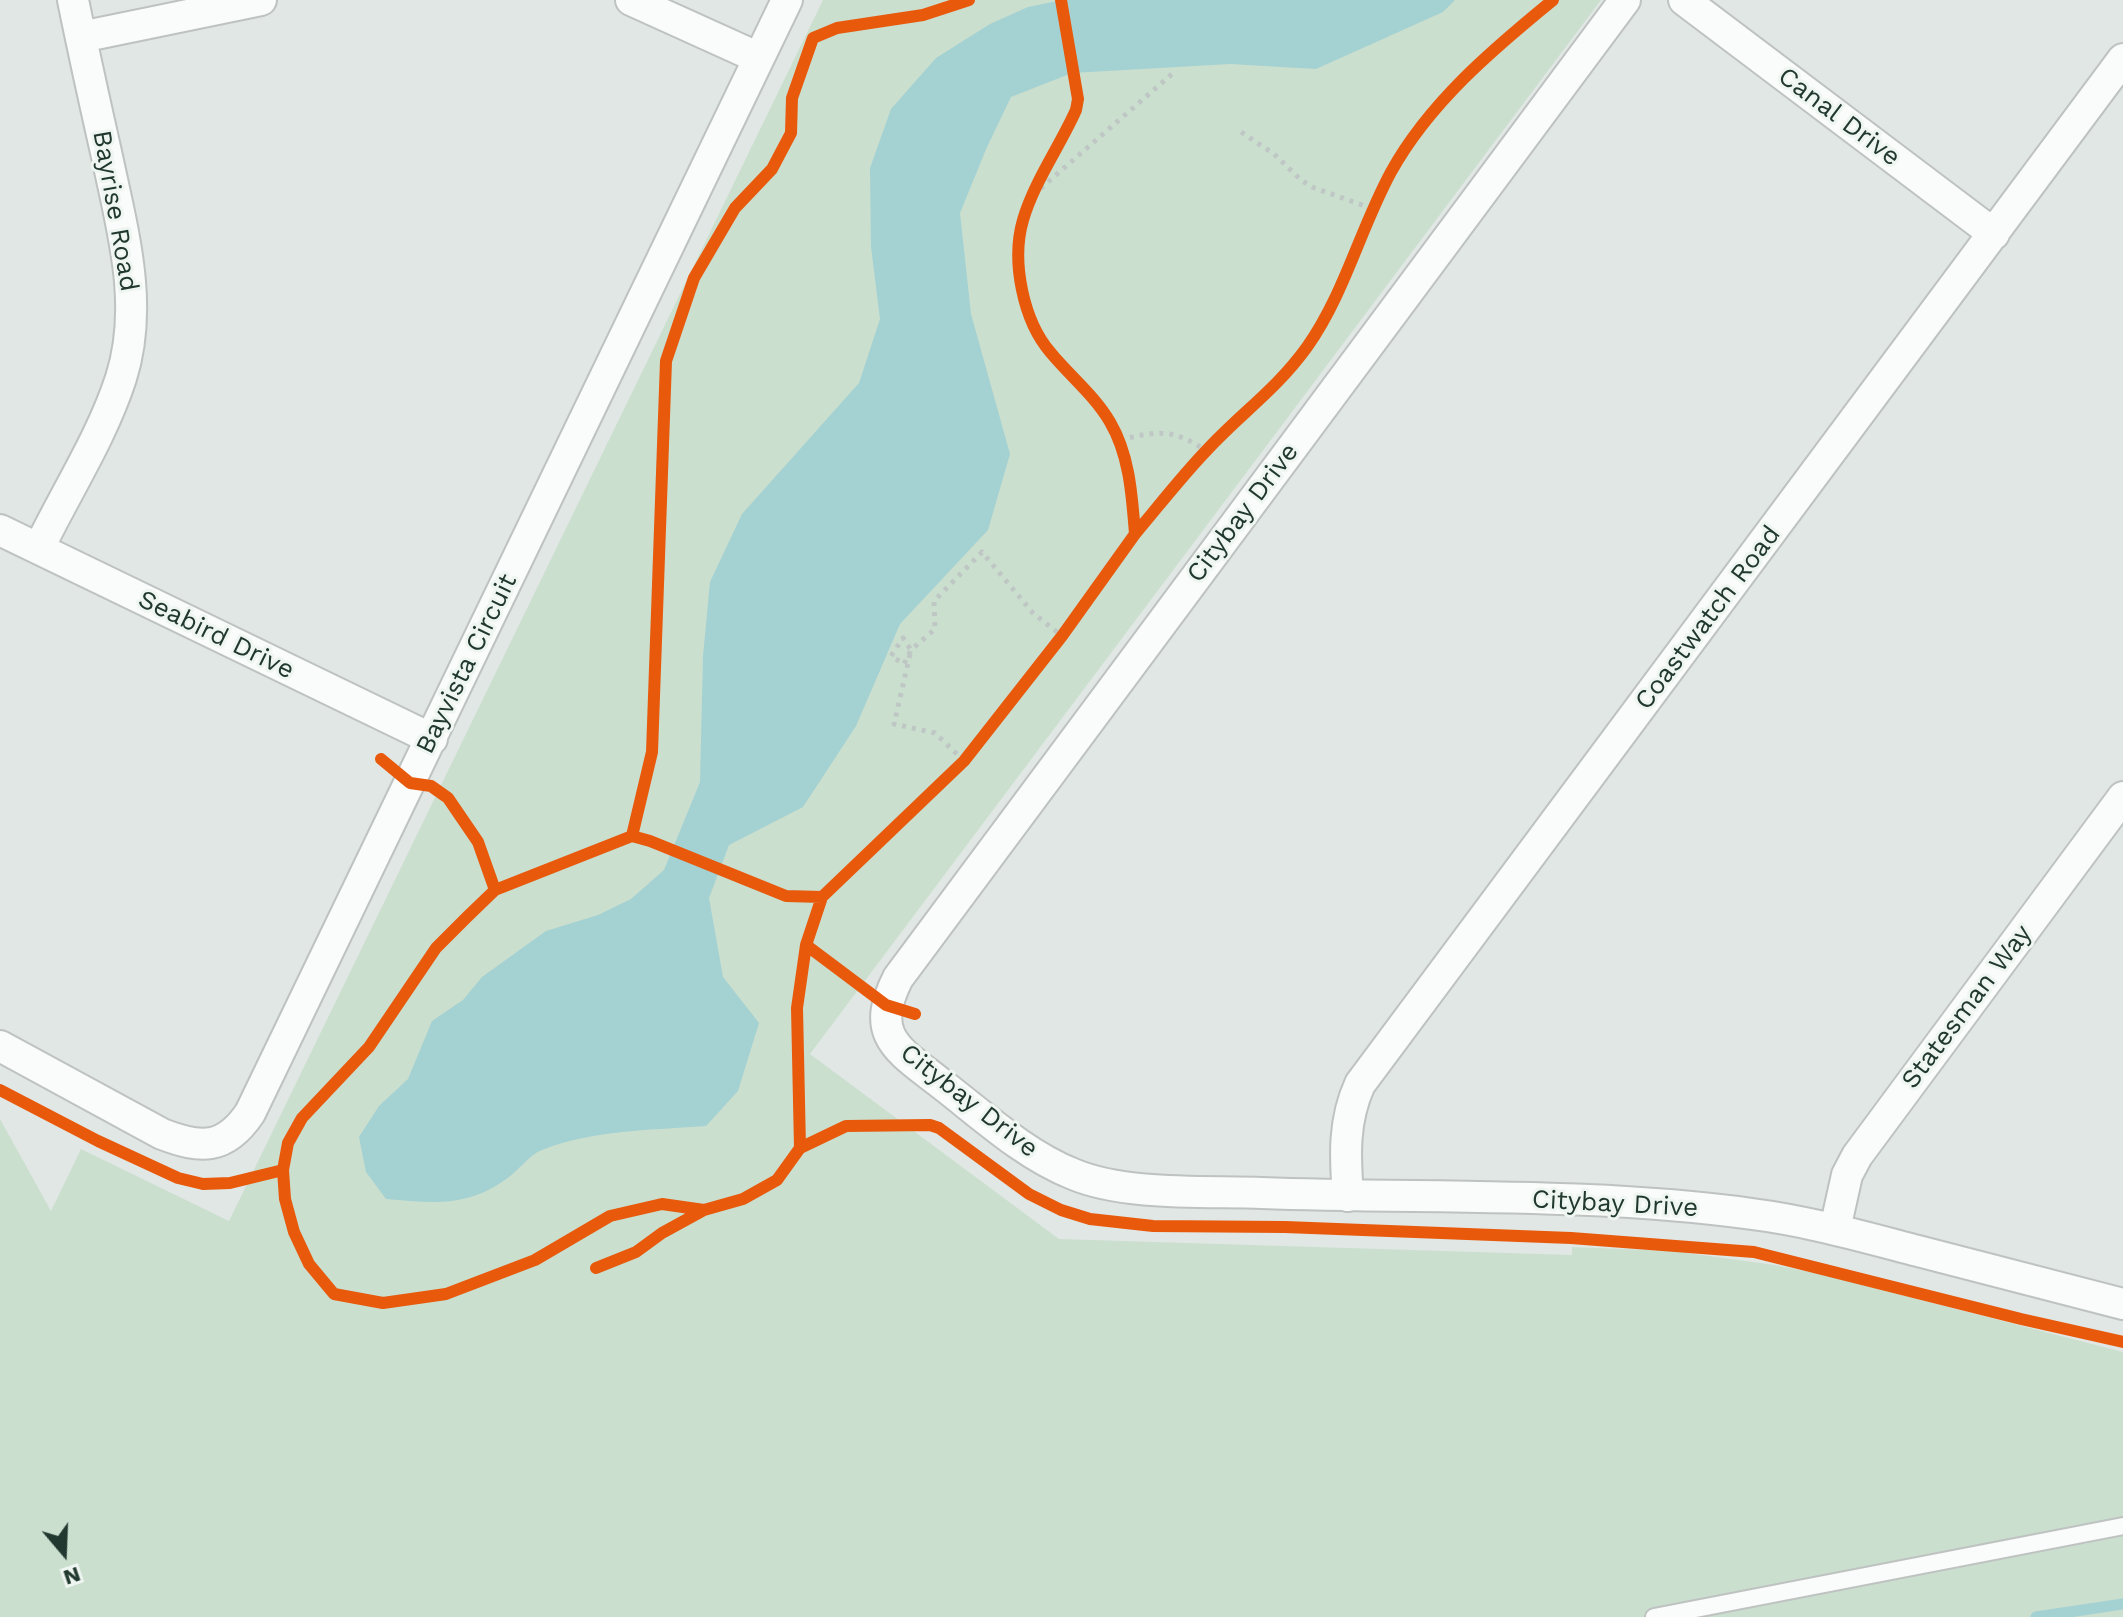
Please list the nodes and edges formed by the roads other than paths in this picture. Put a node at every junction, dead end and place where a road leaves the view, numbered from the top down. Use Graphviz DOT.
graph roads {
  1 [pos="73,0"];
  2 [pos="261,0"];
  3 [pos="631,0"];
  4 [pos="787,0"];
  5 [pos="1625,0"];
  6 [pos="1684,0"];
  7 [pos="81,37"];
  8 [pos="759,58"];
  9 [pos="2123,59"];
  10 [pos="1994,234"];
  11 [pos="0,530"];
  12 [pos="39,548"];
  13 [pos="432,739"];
  14 [pos="2123,797"];
  15 [pos="0,1046"];
  16 [pos="1348,1196"];
  17 [pos="1835,1229"];
  18 [pos="2123,1304"];
  19 [pos="2123,1526"];
  20 [pos="1654,1617"];
  1 -- 7 [label="street, Bayrise Road"];
  2 -- 7 [label="street"];
  3 -- 8 [label="street"];
  4 -- 8 [label="street, Bayvista Circuit"];
  5 -- 16 [label="street, Citybay Drive"];
  6 -- 10 [label="street, Canal Drive"];
  7 -- 12 [label="street, Bayrise Road"];
  8 -- 13 [label="street, Bayvista Circuit"];
  9 -- 10 [label="street, Coastwatch Road"];
  10 -- 16 [label="street, Coastwatch Road"];
  11 -- 12 [label="street, Seabird Drive"];
  12 -- 13 [label="street, Seabird Drive"];
  13 -- 15 [label="street, Bayvista Circuit"];
  14 -- 17 [label="street, Statesman Way"];
  16 -- 17 [label="street, Citybay Drive"];
  17 -- 18 [label="street, Citybay Drive"];
  19 -- 20 [label="lane"];
}
